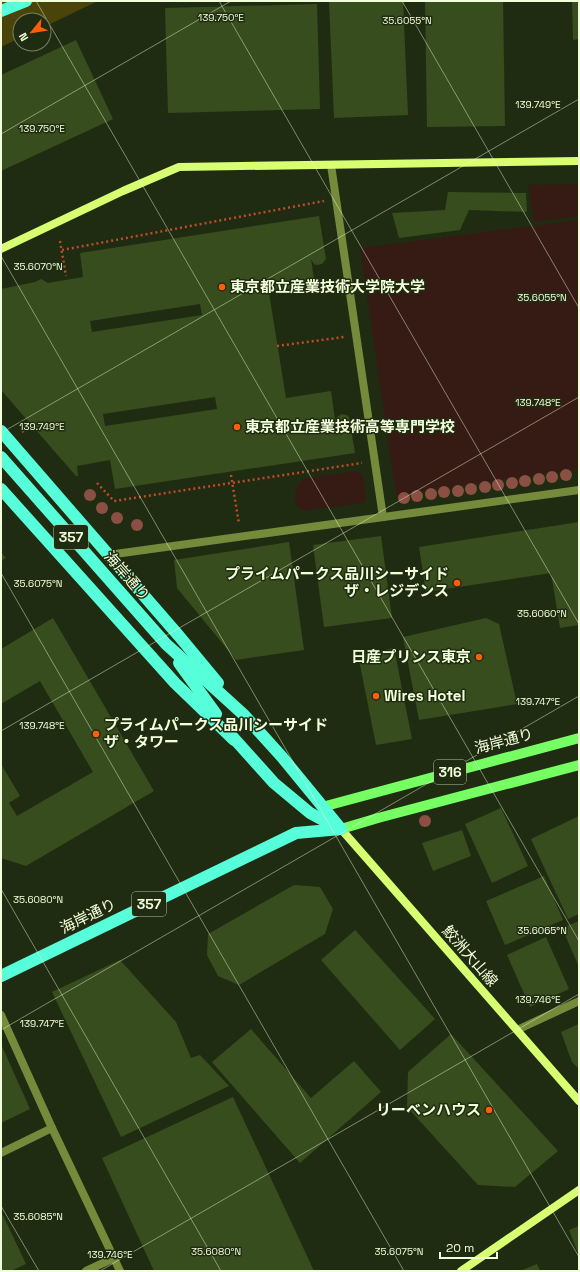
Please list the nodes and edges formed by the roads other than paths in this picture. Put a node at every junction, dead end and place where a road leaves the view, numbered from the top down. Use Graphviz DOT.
graph roads {
  1 [pos="26,1"];
  2 [pos="1,11"];
  3 [pos="579,161"];
  4 [pos="331,165"];
  5 [pos="1,249"];
  6 [pos="1,431"];
  7 [pos="1,457"];
  8 [pos="1,489"];
  9 [pos="579,490"];
  10 [pos="383,517"];
  11 [pos="108,555"];
  12 [pos="166,644"];
  13 [pos="244,715"];
  14 [pos="579,738"];
  15 [pos="234,740"];
  16 [pos="579,765"];
  17 [pos="322,807"];
  18 [pos="310,812"];
  19 [pos="341,829"];
  20 [pos="296,833"];
  21 [pos="1,976"];
  22 [pos="579,1001"];
  23 [pos="1,1015"];
  24 [pos="516,1030"];
  25 [pos="579,1101"];
  26 [pos="52,1128"];
  27 [pos="1,1153"];
  28 [pos="579,1190"];
  29 [pos="114,1258"];
  30 [pos="86,1271"];
  31 [pos="120,1271"];
  32 [pos="461,1271"];
  1 -- 2 [label="highway"];
  3 -- 4 [label="street"];
  4 -- 5 [label="street"];
  4 -- 10 [label="street"];
  6 -- 11 [label="highway"];
  7 -- 12 [label="highway, 海岸通り / 357"];
  8 -- 15 [label="highway"];
  9 -- 10 [label="street"];
  10 -- 11 [label="street"];
  11 -- 13 [label="highway"];
  12 -- 13 [label="highway, 海岸通り / 357"];
  12 -- 15 [label="highway, 海岸通り / 357"];
  13 -- 17 [label="highway, 海岸通り / 357"];
  14 -- 17 [label="main road, 海岸通り / 316"];
  15 -- 18 [label="highway, 海岸通り / 357"];
  16 -- 19 [label="main road, 海岸通り / 316"];
  17 -- 18 [label="highway, 海岸通り"];
  17 -- 19 [label="highway, 海岸通り / 357"];
  18 -- 19 [label="highway, 海岸通り / 357"];
  18 -- 20 [label="highway"];
  19 -- 20 [label="highway, 海岸通り / 357"];
  19 -- 24 [label="street, 鮫洲大山線"];
  20 -- 21 [label="highway, 海岸通り / 357"];
  22 -- 24 [label="street"];
  23 -- 26 [label="street"];
  24 -- 25 [label="street, 鮫洲大山線"];
  26 -- 27 [label="street"];
  26 -- 29 [label="street"];
  28 -- 32 [label="street"];
  29 -- 30 [label="street"];
  29 -- 31 [label="street"];
}
